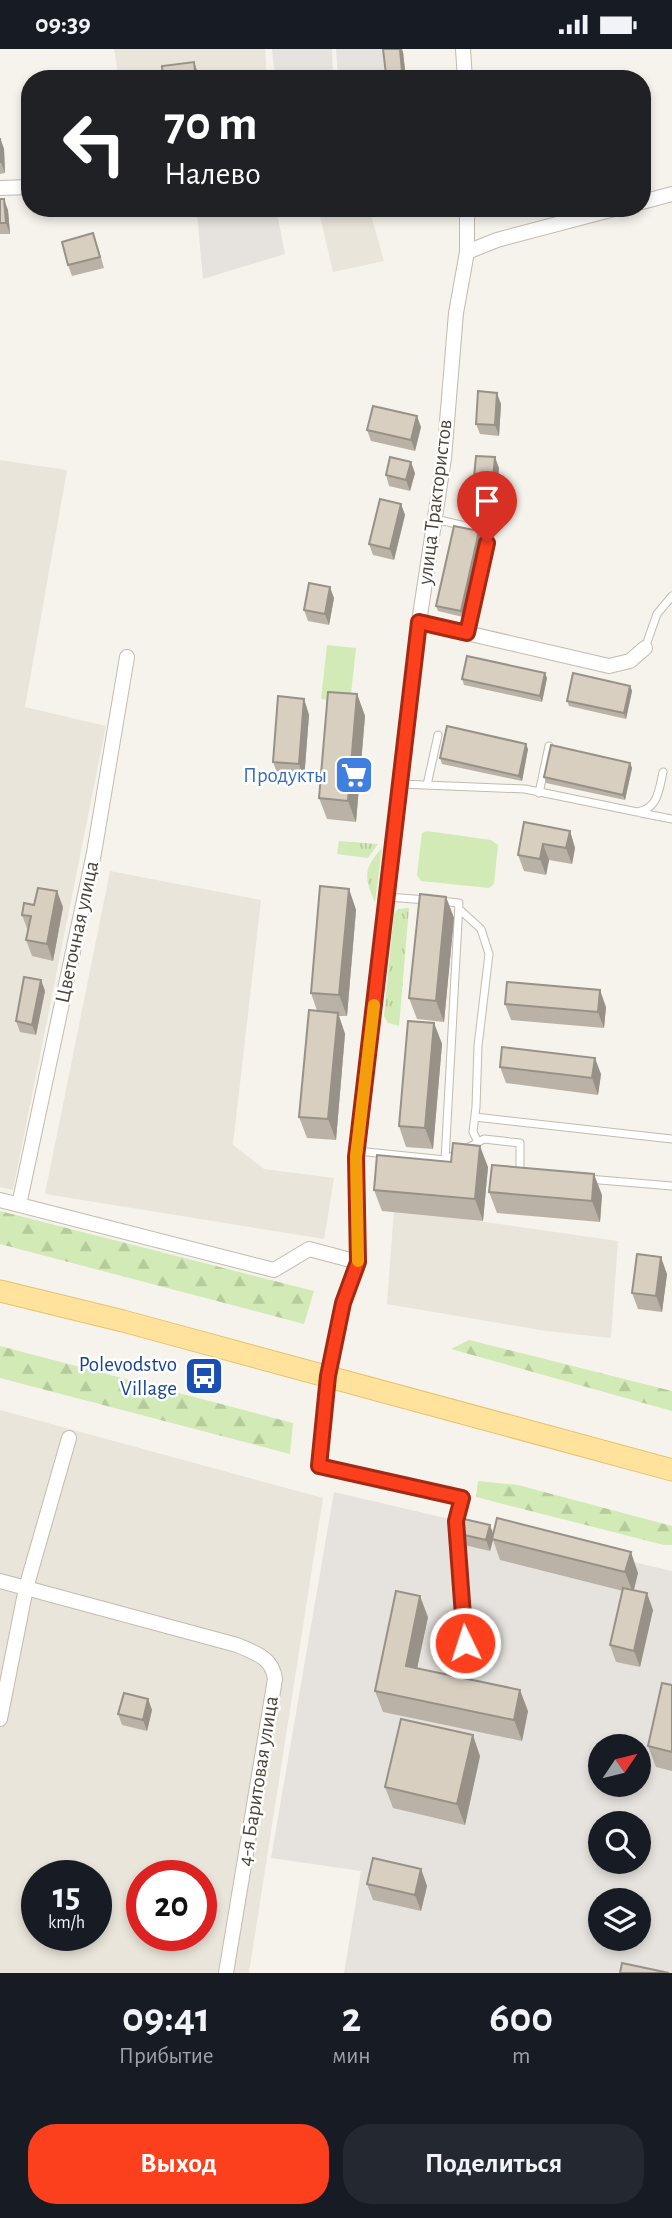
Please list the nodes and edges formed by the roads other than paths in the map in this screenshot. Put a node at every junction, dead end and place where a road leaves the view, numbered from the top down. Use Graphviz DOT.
graph roads {
  1 [pos="463,49"];
  2 [pos="464,70"];
  3 [pos="21,187"];
  4 [pos="0,188"];
  5 [pos="672,194"];
  6 [pos="651,200"];
  7 [pos="467,217"];
  8 [pos="584,217"];
  9 [pos="467,252"];
  10 [pos="435,519"];
  11 [pos="672,596"];
  12 [pos="419,622"];
  13 [pos="467,633"];
  14 [pos="645,648"];
  15 [pos="127,657"];
  16 [pos="438,735"];
  17 [pos="549,746"];
  18 [pos="663,772"];
  19 [pos="400,784"];
  20 [pos="427,785"];
  21 [pos="539,793"];
  22 [pos="637,812"];
  23 [pos="672,819"];
  24 [pos="387,897"];
  25 [pos="459,909"];
  26 [pos="475,1117"];
  27 [pos="672,1139"];
  28 [pos="478,1142"];
  29 [pos="356,1151"];
  30 [pos="445,1160"];
  31 [pos="533,1175"];
  32 [pos="575,1178"];
  33 [pos="672,1186"];
  34 [pos="0,1200"];
  35 [pos="19,1205"];
  36 [pos="358,1262"];
  37 [pos="0,1291"];
  38 [pos="328,1376"];
  39 [pos="69,1438"];
  40 [pos="672,1470"];
  41 [pos="0,1581"];
  42 [pos="26,1588"];
  43 [pos="466,1667"];
  44 [pos="0,1719"];
  45 [pos="226,1973"];
  1 -- 2 [label="street"];
  3 -- 4 [label="street"];
  5 -- 6 [label="street"];
  7 -- 9 [label="street, улица Трактористов"];
  8 -- 9 [label="street"];
  9 -- 10 [label="street, улица Трактористов"];
  10 -- 12 [label="street, улица Трактористов"];
  10 -- 13 [label="lane"];
  11 -- 14 [label="lane"];
  12 -- 13 [label="street"];
  12 -- 19 [label="street, улица Трактористов"];
  13 -- 14 [label="street"];
  15 -- 35 [label="street, Цветочная улица"];
  16 -- 20 [label="lane"];
  17 -- 21 [label="lane"];
  18 -- 22 [label="lane"];
  19 -- 20 [label="lane"];
  19 -- 24 [label="street, улица Трактористов"];
  20 -- 21 [label="lane"];
  21 -- 22 [label="lane"];
  22 -- 23 [label="lane"];
  24 -- 25 [label="lane"];
  24 -- 29 [label="street, улица Трактористов"];
  25 -- 26 [label="lane"];
  25 -- 30 [label="lane"];
  26 -- 27 [label="lane"];
  26 -- 28 [label="lane"];
  28 -- 30 [label="lane"];
  28 -- 31 [label="lane"];
  29 -- 30 [label="lane"];
  29 -- 36 [label="street, улица Трактористов"];
  32 -- 33 [label="lane"];
  34 -- 35 [label="street"];
  35 -- 36 [label="street"];
  36 -- 38 [label="street, улица Трактористов"];
  37 -- 38 [label="main road"];
  38 -- 40 [label="main road"];
  38 -- 43 [label="lane"];
  39 -- 42 [label="street"];
  41 -- 42 [label="street, 4-я Баритовая улица"];
  42 -- 44 [label="street"];
  42 -- 45 [label="street, 4-я Баритовая улица"];
}
